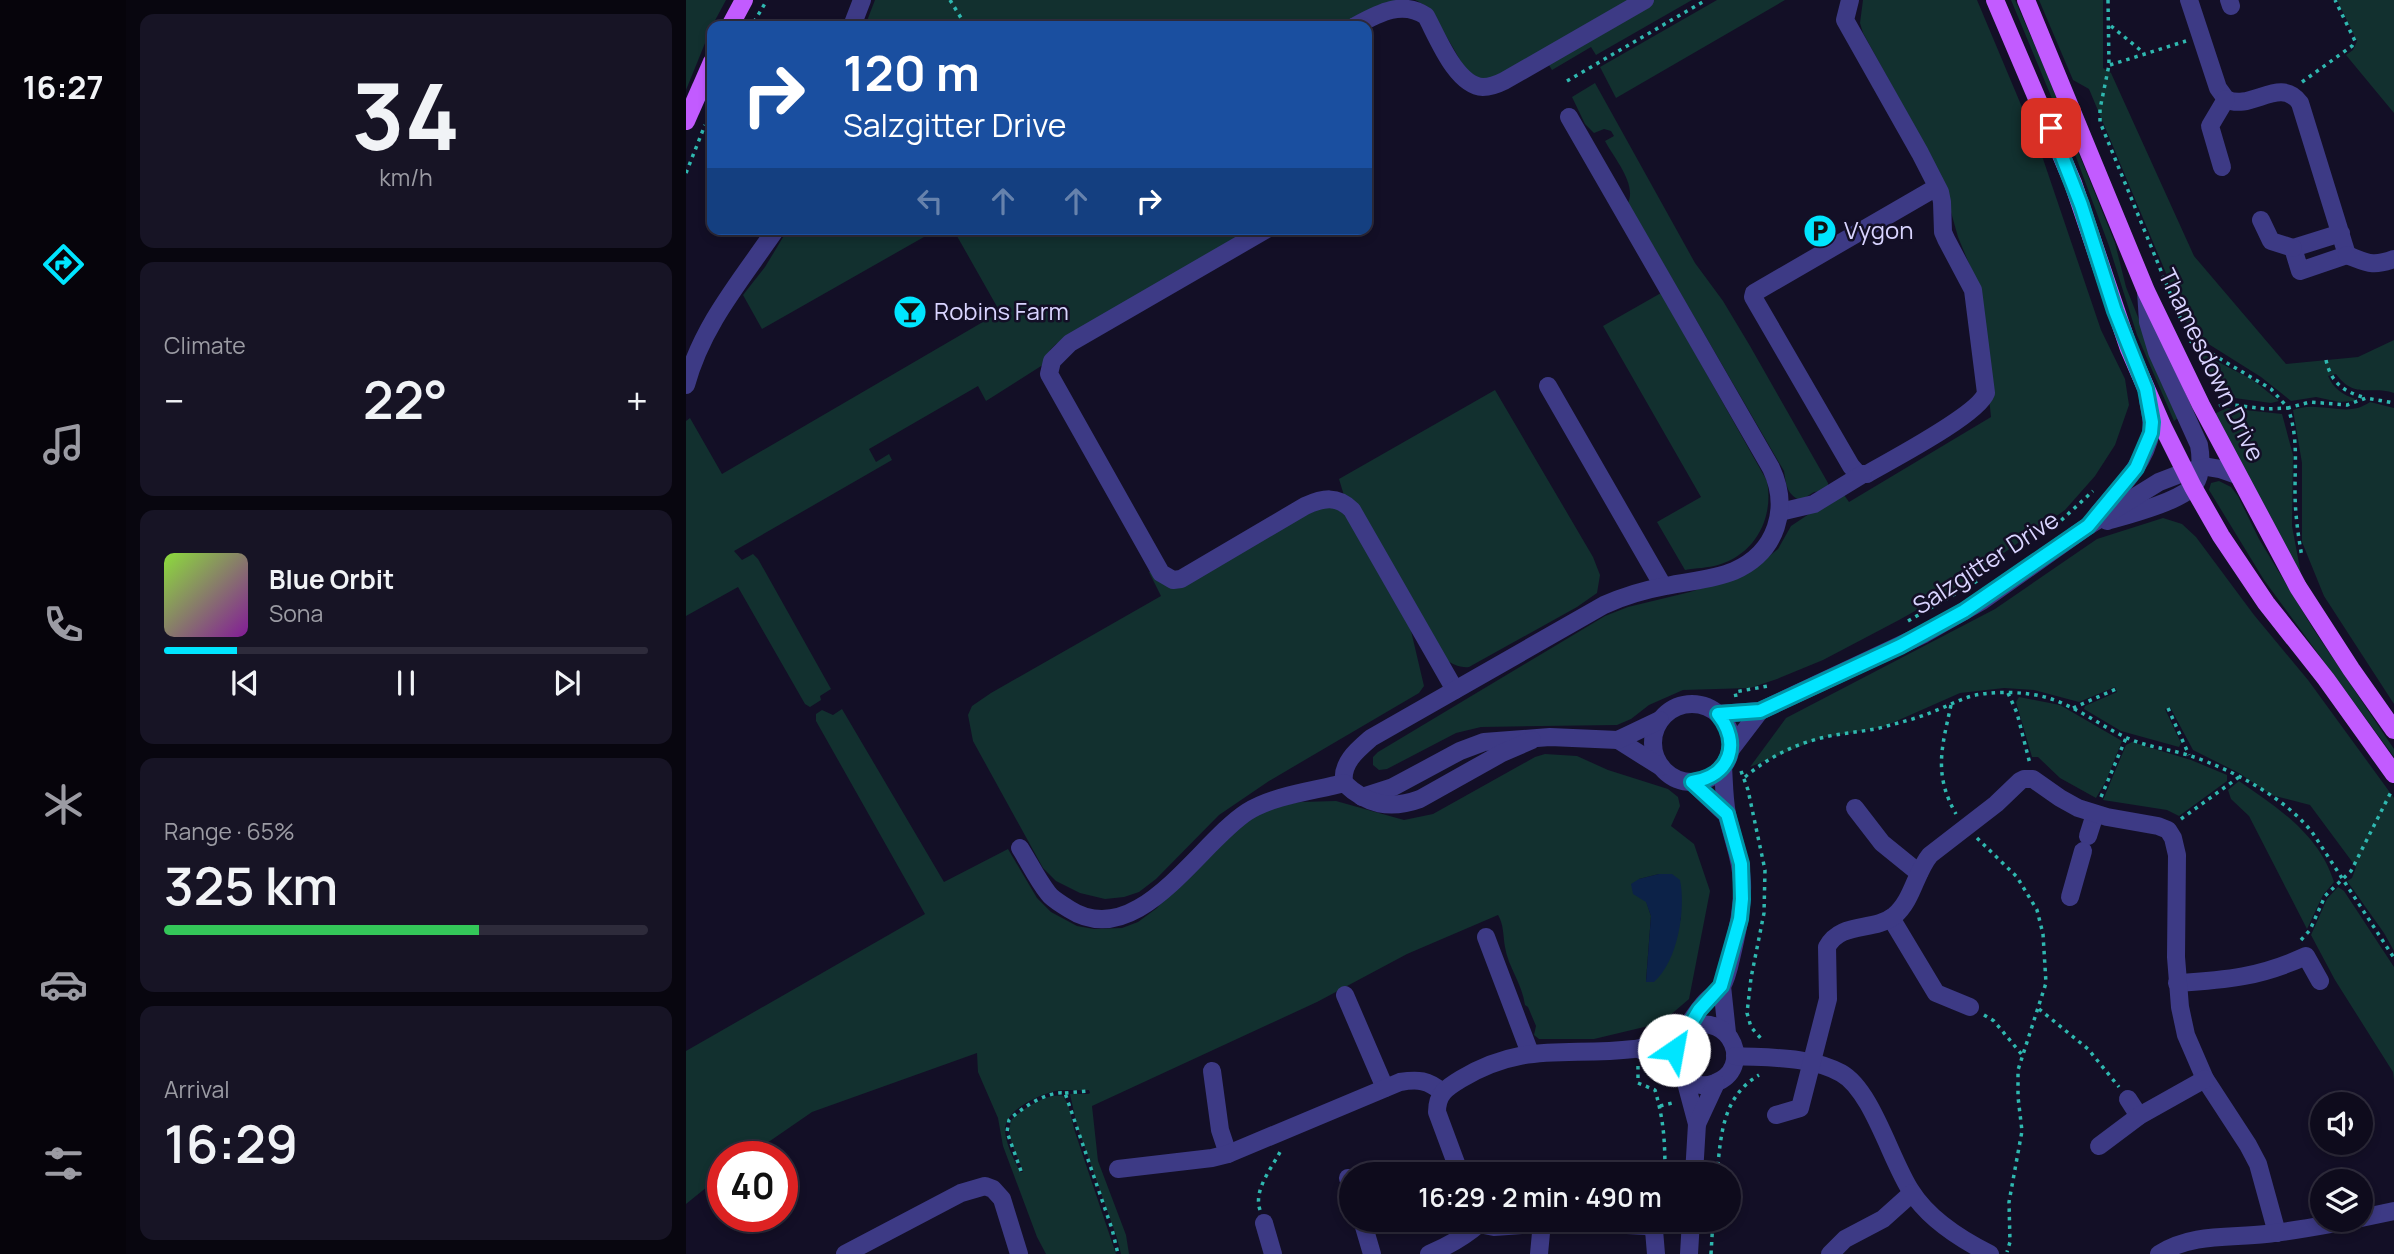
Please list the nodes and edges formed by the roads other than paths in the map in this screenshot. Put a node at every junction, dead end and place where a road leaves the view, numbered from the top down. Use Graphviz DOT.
graph roads {
  1 [pos="744,0"];
  2 [pos="862,0"];
  3 [pos="1645,0"];
  4 [pos="1850,0"];
  5 [pos="1995,0"];
  6 [pos="2026,0"];
  7 [pos="2192,2"];
  8 [pos="733,21"];
  9 [pos="854,21"];
  10 [pos="1365,21"];
  11 [pos="707,73"];
  12 [pos="2226,99"];
  13 [pos="1569,117"];
  14 [pos="686,121"];
  15 [pos="2222,167"];
  16 [pos="1937,187"];
  17 [pos="2262,220"];
  18 [pos="2341,233"];
  19 [pos="772,235"];
  20 [pos="1257,235"];
  21 [pos="2293,248"];
  22 [pos="2347,255"];
  23 [pos="2394,259"];
  24 [pos="2146,291"];
  25 [pos="686,385"];
  26 [pos="1548,386"];
  27 [pos="2146,389"];
  28 [pos="1863,474"];
  29 [pos="2193,475"];
  30 [pos="2237,475"];
  31 [pos="1780,512"];
  32 [pos="2088,526"];
  33 [pos="1663,586"];
  34 [pos="1455,690"];
  35 [pos="1760,711"];
  36 [pos="1718,714"];
  37 [pos="1660,720"];
  38 [pos="2394,730"];
  39 [pos="1618,740"];
  40 [pos="1736,755"];
  41 [pos="1723,766"];
  42 [pos="1661,767"];
  43 [pos="2394,774"];
  44 [pos="1692,782"];
  45 [pos="1344,783"];
  46 [pos="1854,808"];
  47 [pos="1727,814"];
  48 [pos="2095,814"];
  49 [pos="1020,848"];
  50 [pos="1919,873"];
  51 [pos="2070,897"];
  52 [pos="1891,918"];
  53 [pos="1486,937"];
  54 [pos="2320,981"];
  55 [pos="2178,984"];
  56 [pos="1721,986"];
  57 [pos="1345,995"];
  58 [pos="1970,1007"];
  59 [pos="1685,1031"];
  60 [pos="1727,1033"];
  61 [pos="1637,1049"];
  62 [pos="1530,1053"];
  63 [pos="1735,1056"];
  64 [pos="1811,1063"];
  65 [pos="1212,1071"];
  66 [pos="1681,1072"];
  67 [pos="2205,1079"];
  68 [pos="1716,1083"];
  69 [pos="1385,1088"];
  70 [pos="1442,1092"];
  71 [pos="2128,1099"];
  72 [pos="1776,1115"];
  73 [pos="2138,1116"];
  74 [pos="1697,1124"];
  75 [pos="2099,1146"];
  76 [pos="1228,1154"];
  77 [pos="1456,1162"];
  78 [pos="1694,1162"];
  79 [pos="1118,1169"];
  80 [pos="1912,1193"];
  81 [pos="2394,1211"];
  82 [pos="2373,1215"];
  83 [pos="1264,1223"];
  84 [pos="2310,1227"];
  85 [pos="1366,1232"];
  86 [pos="1467,1232"];
  87 [pos="1541,1232"];
  88 [pos="1654,1232"];
  89 [pos="1690,1232"];
  90 [pos="2277,1233"];
  91 [pos="845,1254"];
  92 [pos="1019,1254"];
  93 [pos="1273,1254"];
  94 [pos="1372,1254"];
  95 [pos="1429,1254"];
  96 [pos="1539,1254"];
  97 [pos="1656,1254"];
  98 [pos="1689,1254"];
  99 [pos="1830,1254"];
  100 [pos="1990,1254"];
  101 [pos="2159,1254"];
  1 -- 8 [label="main road"];
  2 -- 9 [label="street"];
  3 -- 10 [label="street"];
  4 -- 16 [label="street"];
  5 -- 27 [label="main road"];
  6 -- 24 [label="main road, Thamesdown Drive"];
  7 -- 12 [label="street"];
  11 -- 14 [label="main road"];
  12 -- 15 [label="street"];
  12 -- 18 [label="street"];
  13 -- 31 [label="street"];
  16 -- 28 [label="street"];
  16 -- 28 [label="street"];
  17 -- 21 [label="street"];
  18 -- 21 [label="street"];
  18 -- 22 [label="street"];
  19 -- 25 [label="street"];
  20 -- 34 [label="street"];
  21 -- 22 [label="street"];
  22 -- 23 [label="street"];
  24 -- 29 [label="street"];
  24 -- 30 [label="main road, Thamesdown Drive"];
  26 -- 33 [label="street"];
  27 -- 29 [label="main road"];
  27 -- 32 [label="street"];
  28 -- 31 [label="street"];
  29 -- 30 [label="street"];
  29 -- 32 [label="street"];
  29 -- 43 [label="main road"];
  30 -- 38 [label="main road, Thamesdown Drive"];
  31 -- 33 [label="street"];
  32 -- 35 [label="street, Salzgitter Drive"];
  33 -- 34 [label="street"];
  34 -- 45 [label="street"];
  35 -- 36 [label="street, Salzgitter Drive"];
  35 -- 40 [label="street, Salzgitter Drive"];
  36 -- 37 [label="street, Salzgitter Drive"];
  36 -- 40 [label="street"];
  37 -- 39 [label="street, Salzgitter Drive"];
  37 -- 42 [label="street"];
  39 -- 42 [label="street"];
  39 -- 45 [label="street"];
  40 -- 41 [label="street, Salzgitter Drive"];
  41 -- 44 [label="street"];
  41 -- 47 [label="street, Salzgitter Drive"];
  42 -- 44 [label="street"];
  44 -- 47 [label="street"];
  45 -- 49 [label="street"];
  46 -- 50 [label="street"];
  47 -- 56 [label="street, Salzgitter Drive"];
  48 -- 50 [label="street"];
  48 -- 51 [label="street"];
  48 -- 55 [label="street"];
  50 -- 52 [label="street"];
  52 -- 58 [label="street"];
  52 -- 64 [label="street"];
  53 -- 62 [label="street"];
  54 -- 55 [label="street"];
  55 -- 67 [label="street"];
  56 -- 59 [label="street, Salzgitter Drive"];
  56 -- 60 [label="street, Salzgitter Drive"];
  57 -- 69 [label="street"];
  59 -- 60 [label="street"];
  59 -- 61 [label="street"];
  59 -- 66 [label="street, Salzgitter Drive"];
  60 -- 63 [label="street, Salzgitter Drive"];
  61 -- 62 [label="street"];
  61 -- 66 [label="street"];
  62 -- 70 [label="street"];
  63 -- 64 [label="street"];
  63 -- 68 [label="street, Salzgitter Drive"];
  64 -- 72 [label="street"];
  64 -- 80 [label="street"];
  65 -- 76 [label="street"];
  66 -- 68 [label="street"];
  66 -- 74 [label="street, Salzgitter Drive"];
  67 -- 73 [label="street"];
  67 -- 90 [label="street"];
  68 -- 74 [label="street, Salzgitter Drive"];
  69 -- 70 [label="street"];
  69 -- 76 [label="street"];
  70 -- 77 [label="street"];
  71 -- 73 [label="street"];
  73 -- 75 [label="street"];
  74 -- 78 [label="street, Salzgitter Drive"];
  76 -- 79 [label="street"];
  80 -- 99 [label="street"];
  80 -- 100 [label="street"];
  81 -- 82 [label="street"];
  83 -- 93 [label="street"];
  84 -- 90 [label="street"];
  85 -- 94 [label="street"];
  86 -- 95 [label="street"];
  87 -- 96 [label="street"];
  88 -- 97 [label="street"];
  89 -- 98 [label="street"];
  90 -- 101 [label="street"];
  91 -- 92 [label="street"];
}
